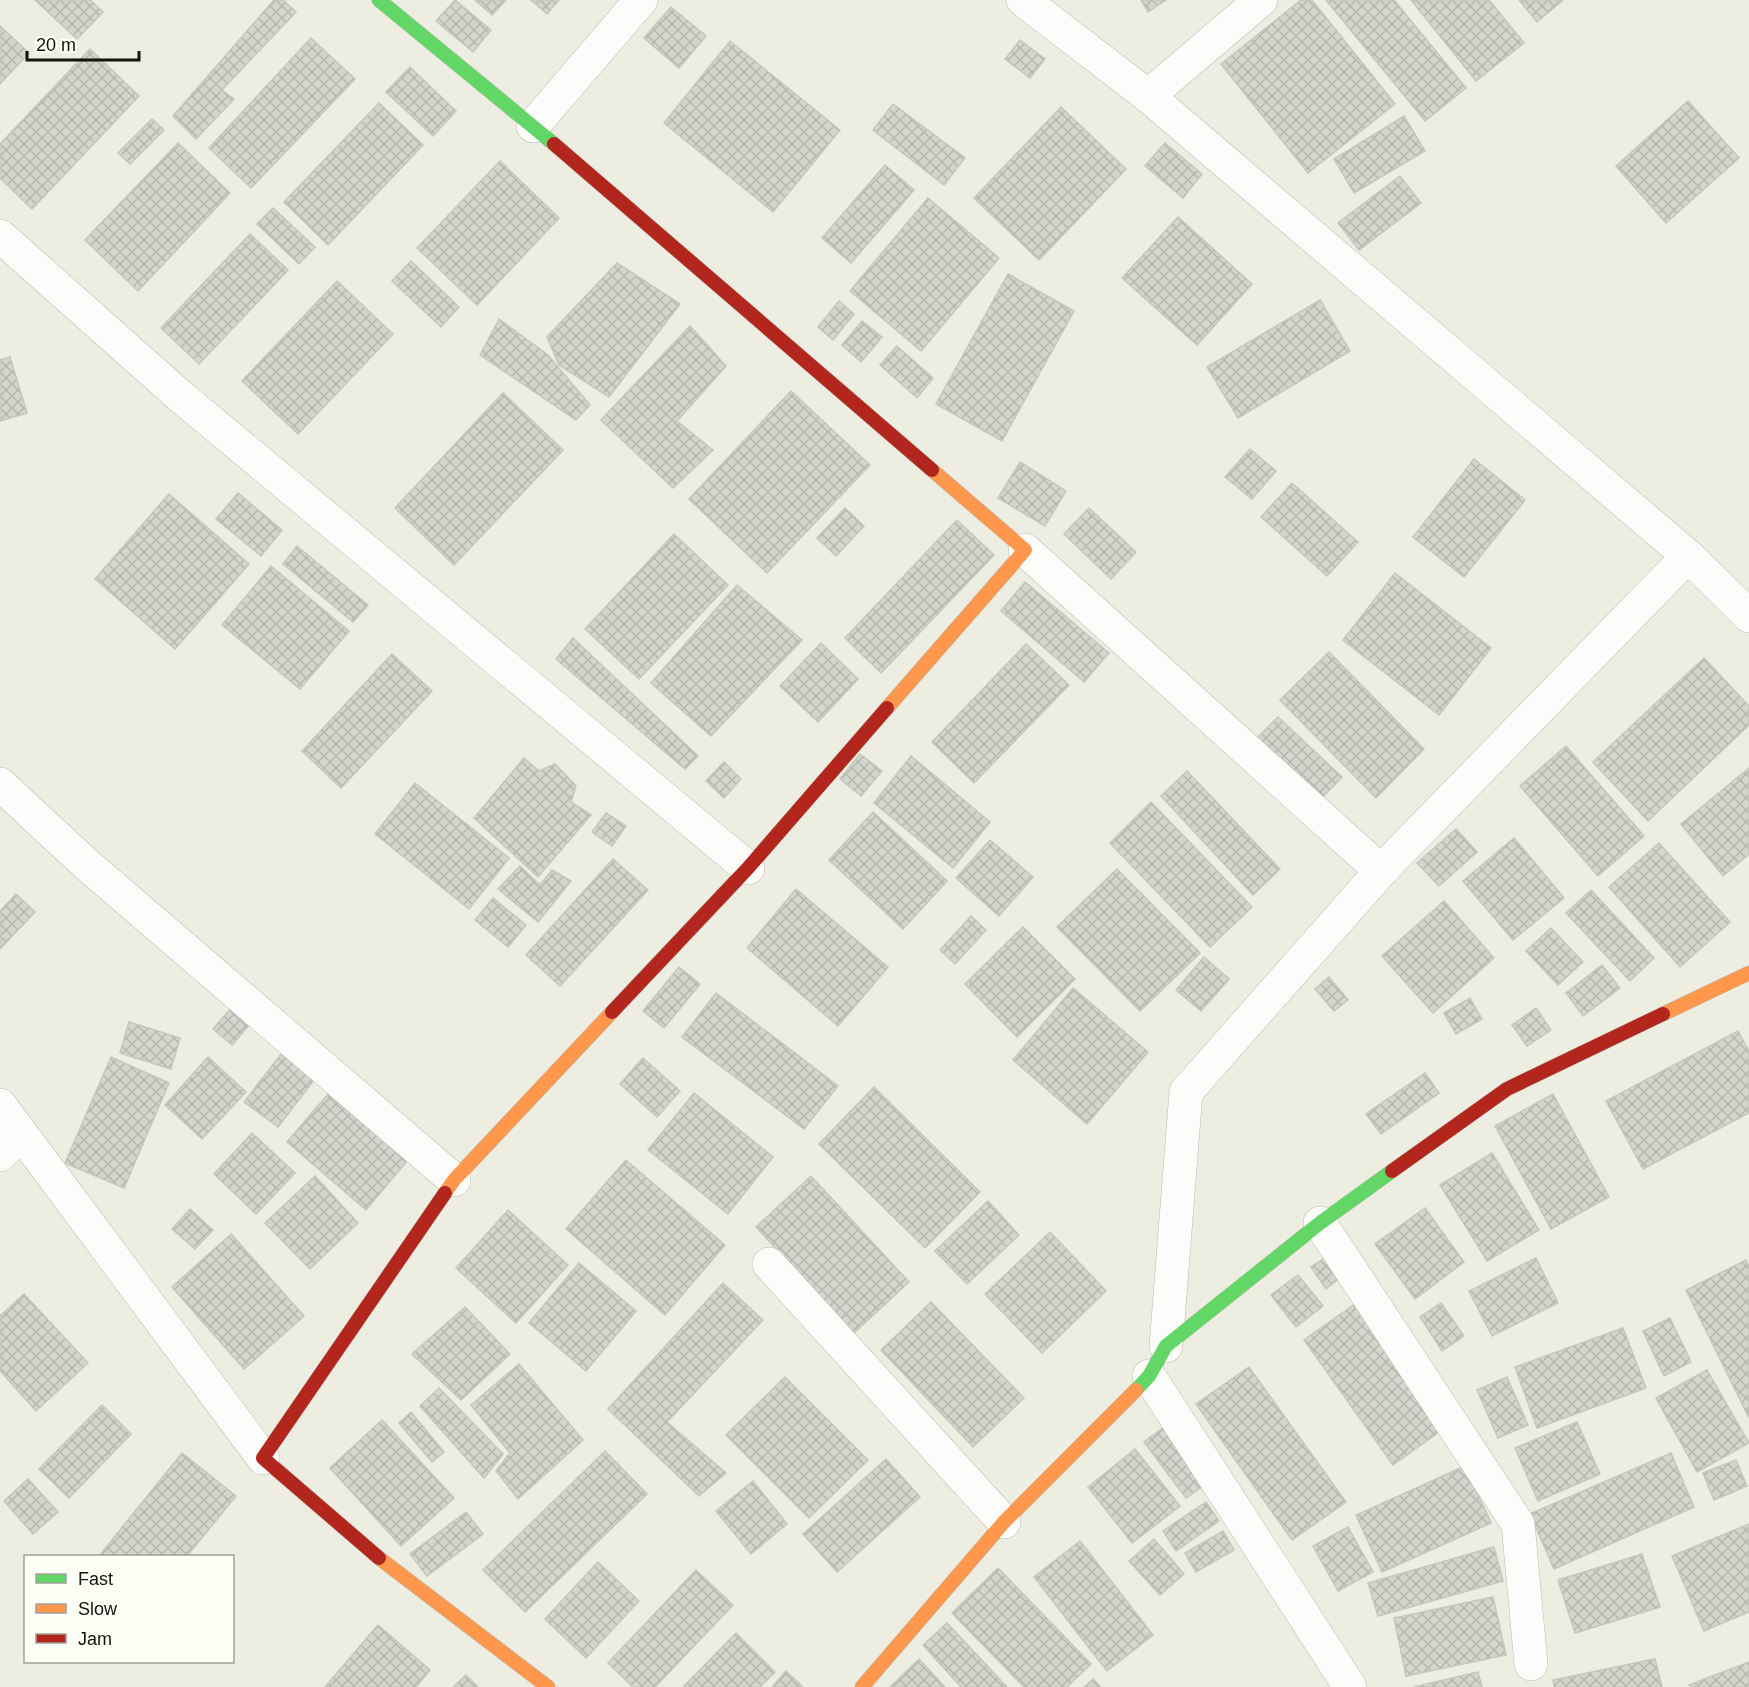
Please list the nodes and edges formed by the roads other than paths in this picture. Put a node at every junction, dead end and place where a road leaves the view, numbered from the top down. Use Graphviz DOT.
graph roads {
  1 [pos="379,0"];
  2 [pos="641,0"];
  3 [pos="1023,0"];
  4 [pos="1261,0"];
  5 [pos="1148,96"];
  6 [pos="533,126"];
  7 [pos="0,236"];
  8 [pos="1025,550"];
  9 [pos="1688,556"];
  10 [pos="1749,616"];
  11 [pos="0,784"];
  12 [pos="748,868"];
  13 [pos="1381,871"];
  14 [pos="1749,973"];
  15 [pos="0,1105"];
  16 [pos="11,1145"];
  17 [pos="454,1180"];
  18 [pos="1320,1223"];
  19 [pos="770,1264"];
  20 [pos="1166,1346"];
  21 [pos="1149,1376"];
  22 [pos="263,1458"];
  23 [pos="1004,1522"];
  24 [pos="1531,1664"];
  25 [pos="548,1687"];
  26 [pos="862,1687"];
  27 [pos="1350,1687"];
  1 -- 6 [label="street"];
  2 -- 6 [label="street"];
  3 -- 5 [label="street"];
  4 -- 5 [label="street"];
  5 -- 9 [label="street"];
  6 -- 8 [label="street"];
  7 -- 12 [label="street"];
  8 -- 12 [label="street"];
  8 -- 13 [label="street"];
  9 -- 10 [label="street"];
  9 -- 13 [label="street"];
  11 -- 17 [label="street"];
  12 -- 17 [label="street"];
  13 -- 20 [label="street"];
  14 -- 18 [label="street"];
  15 -- 16 [label="street"];
  16 -- 22 [label="street"];
  17 -- 22 [label="street"];
  18 -- 20 [label="street"];
  18 -- 24 [label="street"];
  19 -- 23 [label="street"];
  20 -- 21 [label="street"];
  21 -- 23 [label="street"];
  21 -- 27 [label="street"];
  22 -- 25 [label="street"];
  23 -- 26 [label="street"];
}
